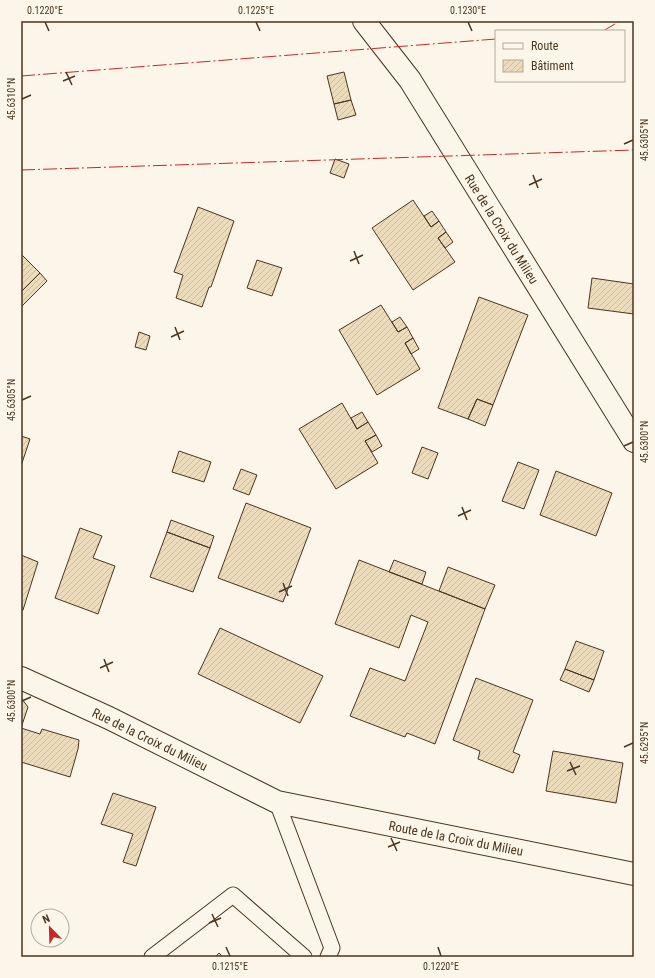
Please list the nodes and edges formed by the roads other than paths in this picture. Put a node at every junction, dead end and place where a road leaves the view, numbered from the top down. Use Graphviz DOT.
graph roads {
  1 [pos="364,21"];
  2 [pos="634,441"];
  3 [pos="21,678"];
  4 [pos="277,802"];
  5 [pos="634,874"];
  6 [pos="152,957"];
  7 [pos="304,957"];
  8 [pos="328,957"];
  1 -- 2 [label="street, Rue de la Croix du Milieu"];
  3 -- 4 [label="street, Rue de la Croix du Milieu"];
  4 -- 5 [label="street, Route de la Croix du Milieu"];
  4 -- 8 [label="lane"];
  6 -- 7 [label="lane"];
}
